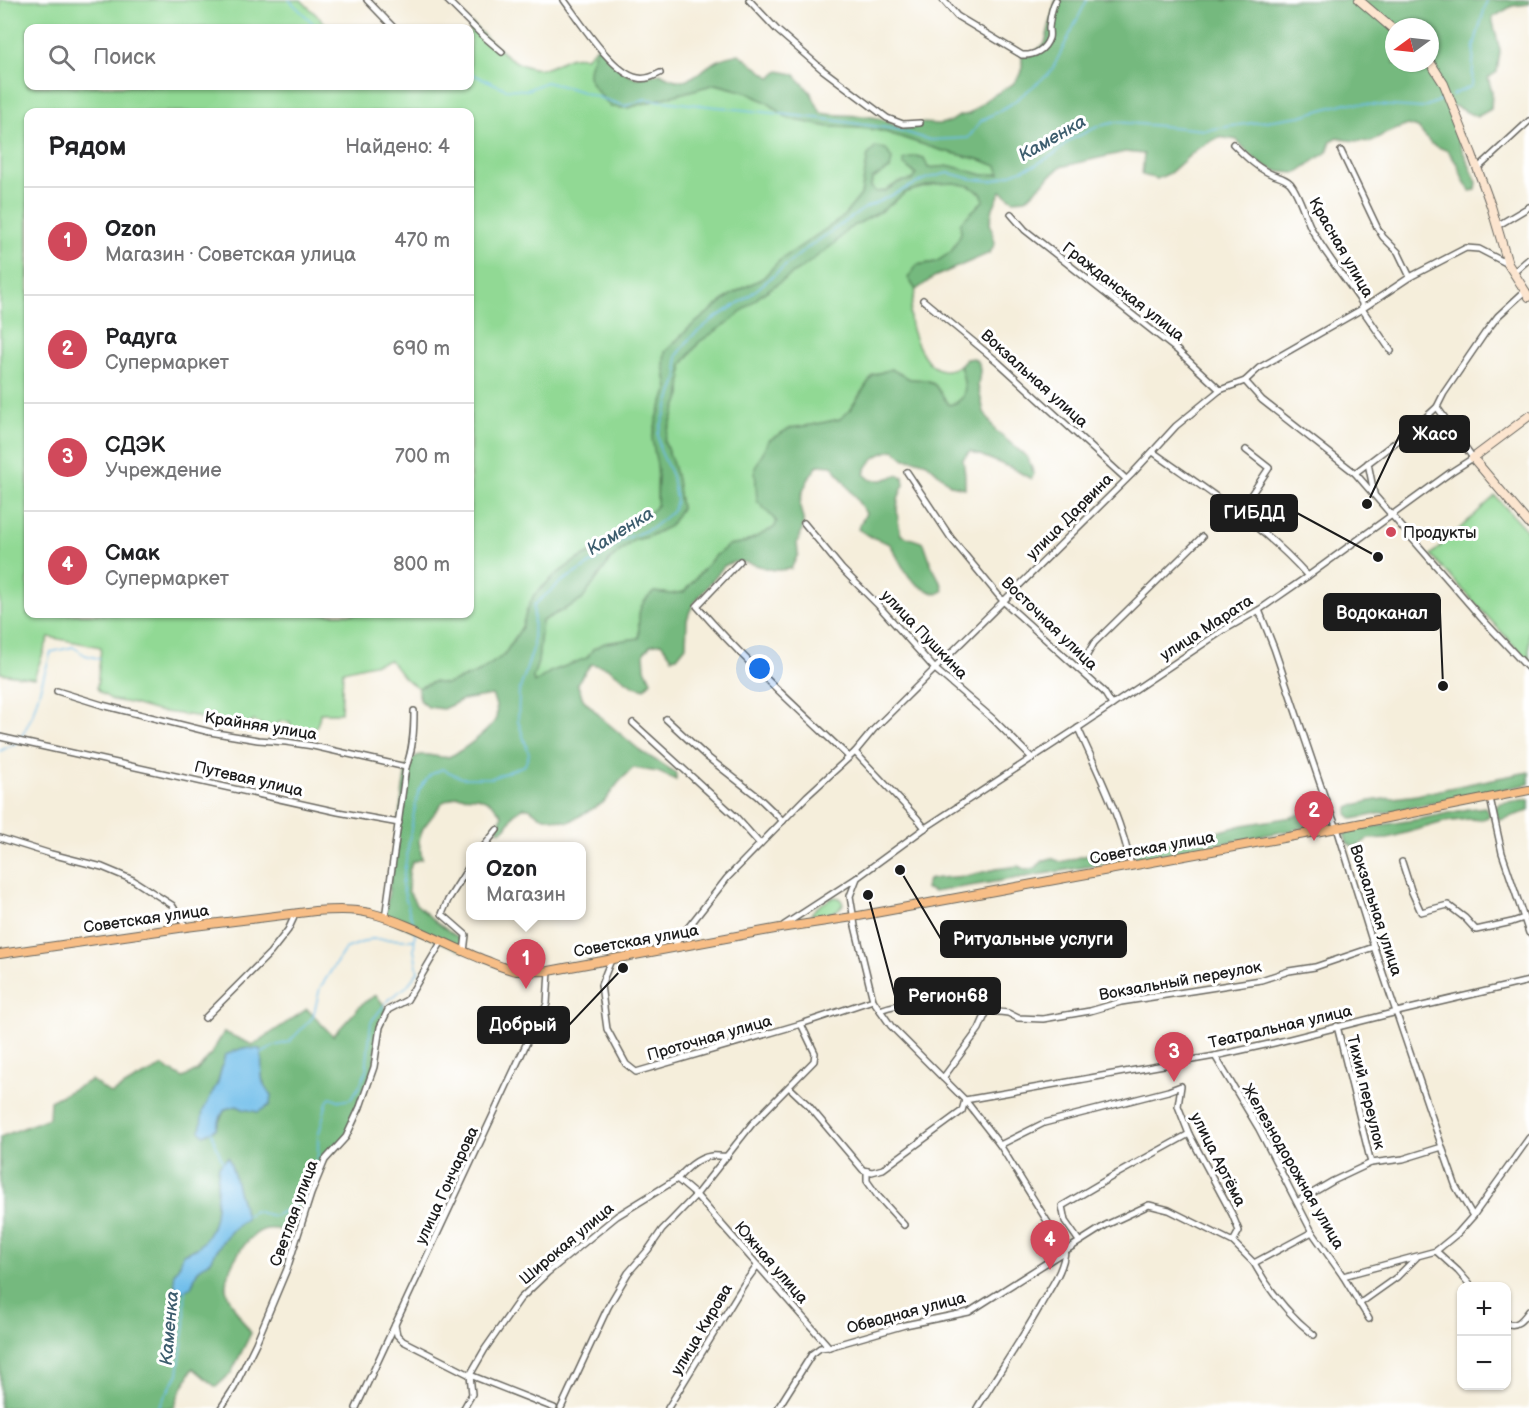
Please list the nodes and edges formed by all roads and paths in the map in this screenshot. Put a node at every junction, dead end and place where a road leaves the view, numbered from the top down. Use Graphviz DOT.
graph roads {
  1 [pos="367,0"];
  2 [pos="447,0"];
  3 [pos="564,0"];
  4 [pos="749,0"];
  5 [pos="943,0"];
  6 [pos="1056,0"];
  7 [pos="1359,0"];
  8 [pos="1385,22"];
  9 [pos="390,24"];
  10 [pos="472,24"];
  11 [pos="474,26"];
  12 [pos="502,52"];
  13 [pos="1436,72"];
  14 [pos="660,73"];
  15 [pos="1529,121"];
  16 [pos="920,123"];
  17 [pos="1233,144"];
  18 [pos="1341,150"];
  19 [pos="1478,170"];
  20 [pos="1529,207"];
  21 [pos="1011,214"];
  22 [pos="1497,226"];
  23 [pos="1529,259"];
  24 [pos="1508,264"];
  25 [pos="1513,273"];
  26 [pos="1410,278"];
  27 [pos="1527,294"];
  28 [pos="923,300"];
  29 [pos="1362,309"];
  30 [pos="1392,351"];
  31 [pos="1245,381"];
  32 [pos="1220,390"];
  33 [pos="1437,407"];
  34 [pos="1529,417"];
  35 [pos="1246,450"];
  36 [pos="1153,452"];
  37 [pos="1473,458"];
  38 [pos="1368,463"];
  39 [pos="907,472"];
  40 [pos="1355,474"];
  41 [pos="1126,479"];
  42 [pos="1374,495"];
  43 [pos="1238,514"];
  44 [pos="1392,516"];
  45 [pos="804,523"];
  46 [pos="1529,524"];
  47 [pos="1202,537"];
  48 [pos="740,561"];
  49 [pos="1308,576"];
  50 [pos="1003,601"];
  51 [pos="1259,610"];
  52 [pos="935,669"];
  53 [pos="1079,669"];
  54 [pos="1529,669"];
  55 [pos="57,691"];
  56 [pos="1112,705"];
  57 [pos="414,711"];
  58 [pos="666,719"];
  59 [pos="633,723"];
  60 [pos="1078,728"];
  61 [pos="0,737"];
  62 [pos="855,752"];
  63 [pos="849,757"];
  64 [pos="1032,758"];
  65 [pos="406,767"];
  66 [pos="1529,790"];
  67 [pos="1490,798"];
  68 [pos="783,821"];
  69 [pos="399,823"];
  70 [pos="925,828"];
  71 [pos="1337,828"];
  72 [pos="497,830"];
  73 [pos="0,838"];
  74 [pos="487,842"];
  75 [pos="760,844"];
  76 [pos="891,853"];
  77 [pos="1402,862"];
  78 [pos="1131,866"];
  79 [pos="466,873"];
  80 [pos="858,877"];
  81 [pos="296,914"];
  82 [pos="853,917"];
  83 [pos="385,918"];
  84 [pos="1524,918"];
  85 [pos="186,927"];
  86 [pos="780,928"];
  87 [pos="1529,933"];
  88 [pos="442,941"];
  89 [pos="1374,947"];
  90 [pos="672,948"];
  91 [pos="464,952"];
  92 [pos="0,954"];
  93 [pos="611,960"];
  94 [pos="549,971"];
  95 [pos="1529,981"];
  96 [pos="873,1000"];
  97 [pos="880,1010"];
  98 [pos="987,1011"];
  99 [pos="1397,1012"];
  100 [pos="205,1018"];
  101 [pos="801,1024"];
  102 [pos="1336,1026"];
  103 [pos="1215,1056"];
  104 [pos="943,1078"];
  105 [pos="789,1087"];
  106 [pos="965,1100"];
  107 [pos="1189,1134"];
  108 [pos="1529,1138"];
  109 [pos="1000,1145"];
  110 [pos="1442,1147"];
  111 [pos="727,1156"];
  112 [pos="1371,1163"];
  113 [pos="867,1171"];
  114 [pos="677,1179"];
  115 [pos="696,1195"];
  116 [pos="1297,1202"];
  117 [pos="1473,1216"];
  118 [pos="904,1225"];
  119 [pos="1312,1232"];
  120 [pos="1079,1241"];
  121 [pos="1233,1242"];
  122 [pos="1065,1250"];
  123 [pos="1436,1251"];
  124 [pos="1416,1257"];
  125 [pos="1254,1263"];
  126 [pos="758,1266"];
  127 [pos="1343,1276"];
  128 [pos="1468,1282"];
  129 [pos="1359,1304"];
  130 [pos="1529,1311"];
  131 [pos="1369,1320"];
  132 [pos="394,1324"];
  133 [pos="1511,1325"];
  134 [pos="1314,1335"];
  135 [pos="829,1347"];
  136 [pos="470,1375"];
  137 [pos="221,1408"];
  138 [pos="356,1408"];
  139 [pos="464,1408"];
  140 [pos="554,1408"];
  141 [pos="561,1408"];
  142 [pos="668,1408"];
  143 [pos="778,1408"];
  144 [pos="977,1408"];
  1 -- 9 [label="street"];
  2 -- 10 [label="street"];
  3 -- 14 [label="street"];
  4 -- 16 [label="street"];
  5 -- 6 [label="street"];
  7 -- 8 [label="street"];
  11 -- 12 [label="street"];
  13 -- 19 [label="street"];
  15 -- 19 [label="street"];
  17 -- 29 [label="street, Красная улица"];
  18 -- 26 [label="street"];
  19 -- 22 [label="street"];
  20 -- 22 [label="street"];
  21 -- 32 [label="street, Гражданская улица"];
  22 -- 24 [label="street"];
  23 -- 25 [label="street"];
  24 -- 25 [label="street"];
  24 -- 26 [label="street, улица Дарвина"];
  25 -- 27 [label="street"];
  26 -- 29 [label="street, улица Дарвина"];
  27 -- 33 [label="street"];
  28 -- 41 [label="street, Вокзальная улица"];
  29 -- 30 [label="street, Красная улица"];
  29 -- 31 [label="street, улица Дарвина"];
  31 -- 32 [label="street, улица Дарвина"];
  31 -- 40 [label="street"];
  32 -- 36 [label="street, улица Дарвина"];
  33 -- 37 [label="street"];
  33 -- 38 [label="street"];
  34 -- 37 [label="street, улица Марата"];
  35 -- 43 [label="street"];
  36 -- 41 [label="street, улица Дарвина"];
  36 -- 43 [label="street"];
  37 -- 44 [label="street, улица Марата"];
  37 -- 46 [label="street"];
  38 -- 40 [label="street"];
  38 -- 42 [label="street"];
  39 -- 50 [label="street, Восточная улица"];
  40 -- 42 [label="street"];
  41 -- 50 [label="street, улица Дарвина"];
  42 -- 44 [label="street"];
  43 -- 49 [label="street"];
  44 -- 49 [label="street, улица Марата"];
  44 -- 54 [label="street"];
  45 -- 52 [label="street, улица Пушкина"];
  47 -- 53 [label="street"];
  48 -- 63 [label="street"];
  49 -- 51 [label="street, улица Марата"];
  50 -- 52 [label="street, улица Дарвина"];
  50 -- 53 [label="street, Восточная улица"];
  51 -- 56 [label="street, улица Марата"];
  51 -- 71 [label="street, Вокзальная улица"];
  52 -- 62 [label="street, улица Дарвина"];
  52 -- 64 [label="street, улица Пушкина"];
  53 -- 56 [label="street, Восточная улица"];
  55 -- 65 [label="street, Крайняя улица"];
  56 -- 60 [label="street, улица Марата"];
  57 -- 65 [label="street"];
  58 -- 68 [label="street"];
  59 -- 75 [label="street"];
  60 -- 64 [label="street, улица Марата"];
  60 -- 78 [label="street"];
  61 -- 69 [label="street, Путевая улица"];
  62 -- 63 [label="street, улица Дарвина"];
  62 -- 70 [label="street"];
  63 -- 68 [label="street, улица Дарвина"];
  64 -- 70 [label="street, улица Марата"];
  65 -- 69 [label="street"];
  66 -- 67 [label="main road, Советская улица"];
  67 -- 71 [label="main road, Советская улица"];
  67 -- 84 [label="street"];
  68 -- 75 [label="street, улица Дарвина"];
  69 -- 83 [label="street"];
  70 -- 76 [label="street, улица Марата"];
  71 -- 78 [label="main road, Советская улица"];
  71 -- 89 [label="street, Вокзальная улица"];
  72 -- 74 [label="street"];
  73 -- 85 [label="street"];
  75 -- 90 [label="street, улица Дарвина"];
  76 -- 80 [label="street, Советская улица"];
  77 -- 84 [label="street"];
  78 -- 82 [label="main road, Советская улица"];
  79 -- 91 [label="street"];
  80 -- 82 [label="street"];
  80 -- 86 [label="street, Советская улица"];
  81 -- 83 [label="main road, Советская улица"];
  81 -- 85 [label="main road, Советская улица"];
  81 -- 100 [label="street"];
  82 -- 86 [label="main road, Советская улица"];
  82 -- 96 [label="street"];
  83 -- 88 [label="main road, Советская улица"];
  84 -- 87 [label="street"];
  85 -- 92 [label="main road, Советская улица"];
  86 -- 90 [label="main road, Советская улица"];
  88 -- 91 [label="main road, Советская улица"];
  88 -- 137 [label="street, Светлая улица"];
  89 -- 98 [label="street, Вокзальный переулок"];
  89 -- 99 [label="street, Вокзальная улица"];
  90 -- 93 [label="main road, Советская улица"];
  91 -- 94 [label="main road, Советская улица"];
  93 -- 94 [label="main road, Советская улица"];
  93 -- 101 [label="street, Проточная улица"];
  94 -- 132 [label="street, улица Гончарова"];
  95 -- 99 [label="street, Театральная улица"];
  96 -- 97 [label="street"];
  96 -- 101 [label="street, Проточная улица"];
  97 -- 98 [label="street, Вокзальный переулок"];
  97 -- 104 [label="street"];
  98 -- 104 [label="street"];
  99 -- 102 [label="street, Театральная улица"];
  99 -- 110 [label="street, Вокзальная улица"];
  101 -- 105 [label="street"];
  102 -- 103 [label="street, Театральная улица"];
  102 -- 112 [label="street, Тихий переулок"];
  103 -- 106 [label="street, Театральная улица"];
  103 -- 116 [label="street, Железнодорожная улица"];
  104 -- 106 [label="street"];
  105 -- 111 [label="street"];
  105 -- 113 [label="street"];
  106 -- 109 [label="street"];
  106 -- 113 [label="street"];
  107 -- 109 [label="street, улица Артёма"];
  107 -- 120 [label="street"];
  107 -- 121 [label="street, улица Артёма"];
  108 -- 117 [label="street"];
  109 -- 122 [label="street"];
  110 -- 112 [label="street"];
  110 -- 117 [label="street, Вокзальная улица"];
  111 -- 114 [label="street, Широкая улица"];
  111 -- 115 [label="street"];
  112 -- 116 [label="street"];
  113 -- 118 [label="street"];
  114 -- 115 [label="street"];
  114 -- 136 [label="street, Широкая улица"];
  115 -- 126 [label="street, Южная улица"];
  115 -- 141 [label="street"];
  116 -- 119 [label="street, Железнодорожная улица"];
  117 -- 123 [label="street"];
  119 -- 125 [label="street"];
  119 -- 127 [label="street, Железнодорожная улица"];
  120 -- 121 [label="street, Обводная улица"];
  120 -- 122 [label="street, Обводная улица"];
  121 -- 125 [label="street, Обводная улица"];
  122 -- 135 [label="street, Обводная улица"];
  122 -- 144 [label="street"];
  123 -- 124 [label="street"];
  123 -- 128 [label="street"];
  124 -- 127 [label="street"];
  124 -- 129 [label="street"];
  125 -- 134 [label="street"];
  126 -- 135 [label="street, Южная улица"];
  126 -- 142 [label="street, улица Кирова"];
  127 -- 129 [label="street, Железнодорожная улица"];
  129 -- 131 [label="street, Железнодорожная улица"];
  130 -- 133 [label="street"];
  132 -- 136 [label="street"];
  132 -- 138 [label="street, улица Гончарова"];
  135 -- 143 [label="street, Обводная улица"];
  136 -- 139 [label="street, Широкая улица"];
  136 -- 140 [label="street"];
}
